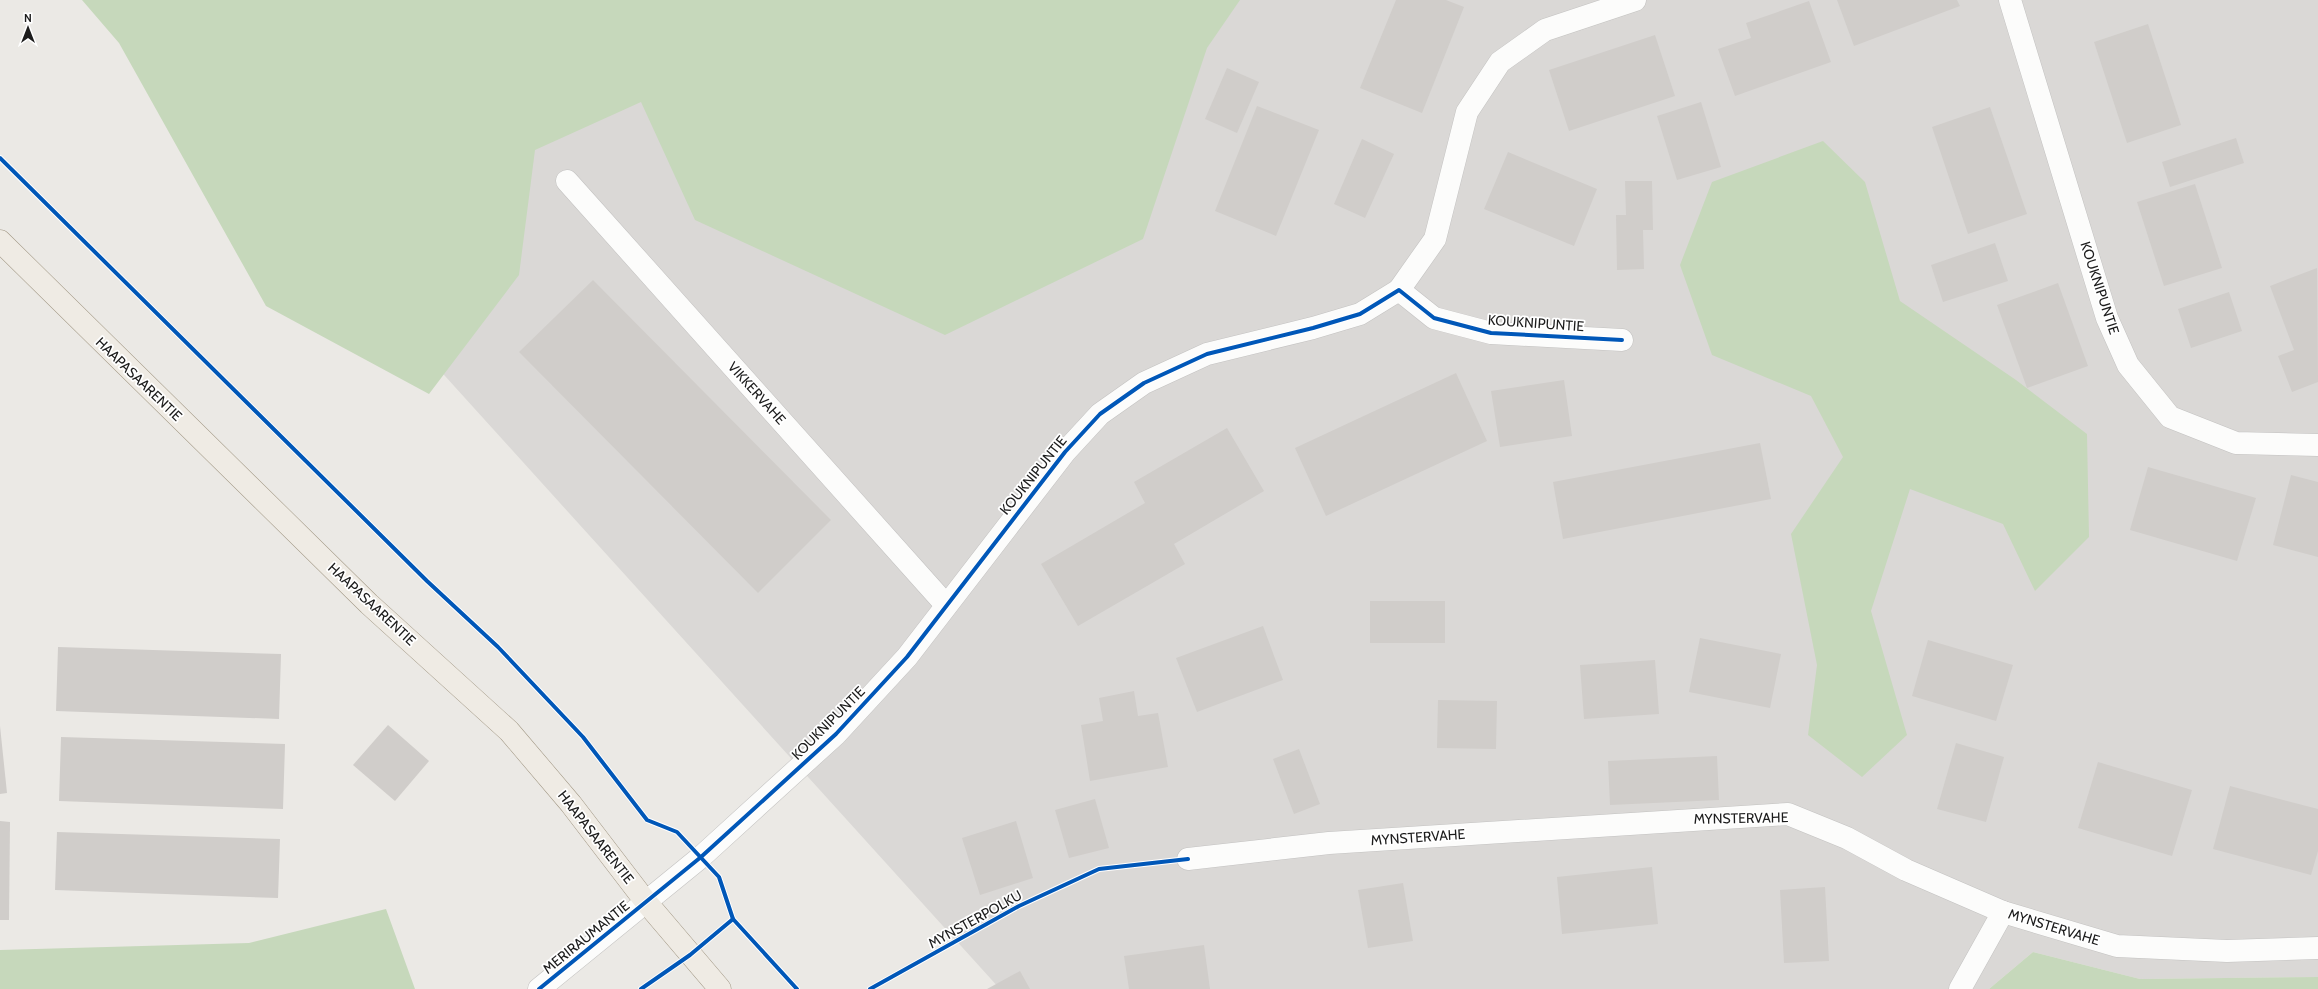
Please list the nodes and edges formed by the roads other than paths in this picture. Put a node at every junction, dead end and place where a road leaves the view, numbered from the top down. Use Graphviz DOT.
graph roads {
  1 [pos="1635,0"];
  2 [pos="2010,0"];
  3 [pos="567,182"];
  4 [pos="0,241"];
  5 [pos="1400,290"];
  6 [pos="1622,340"];
  7 [pos="2318,445"];
  8 [pos="946,605"];
  9 [pos="1188,859"];
  10 [pos="646,902"];
  11 [pos="2003,912"];
  12 [pos="2318,948"];
  13 [pos="539,989"];
  14 [pos="720,989"];
  15 [pos="1960,989"];
  1 -- 5 [label="street, KOUKNIPUNTIE"];
  2 -- 7 [label="street, KOUKNIPUNTIE"];
  3 -- 8 [label="street, VIKKERVAHE"];
  4 -- 10 [label="main road, HAAPASAARENTIE"];
  5 -- 6 [label="street, KOUKNIPUNTIE"];
  5 -- 8 [label="street, KOUKNIPUNTIE"];
  8 -- 10 [label="street, KOUKNIPUNTIE"];
  9 -- 11 [label="street, MYNSTERVAHE"];
  10 -- 13 [label="street, MERIRAUMANTIE"];
  10 -- 14 [label="main road, HAAPASAARENTIE"];
  11 -- 12 [label="street, MYNSTERVAHE"];
  11 -- 15 [label="street"];
}
